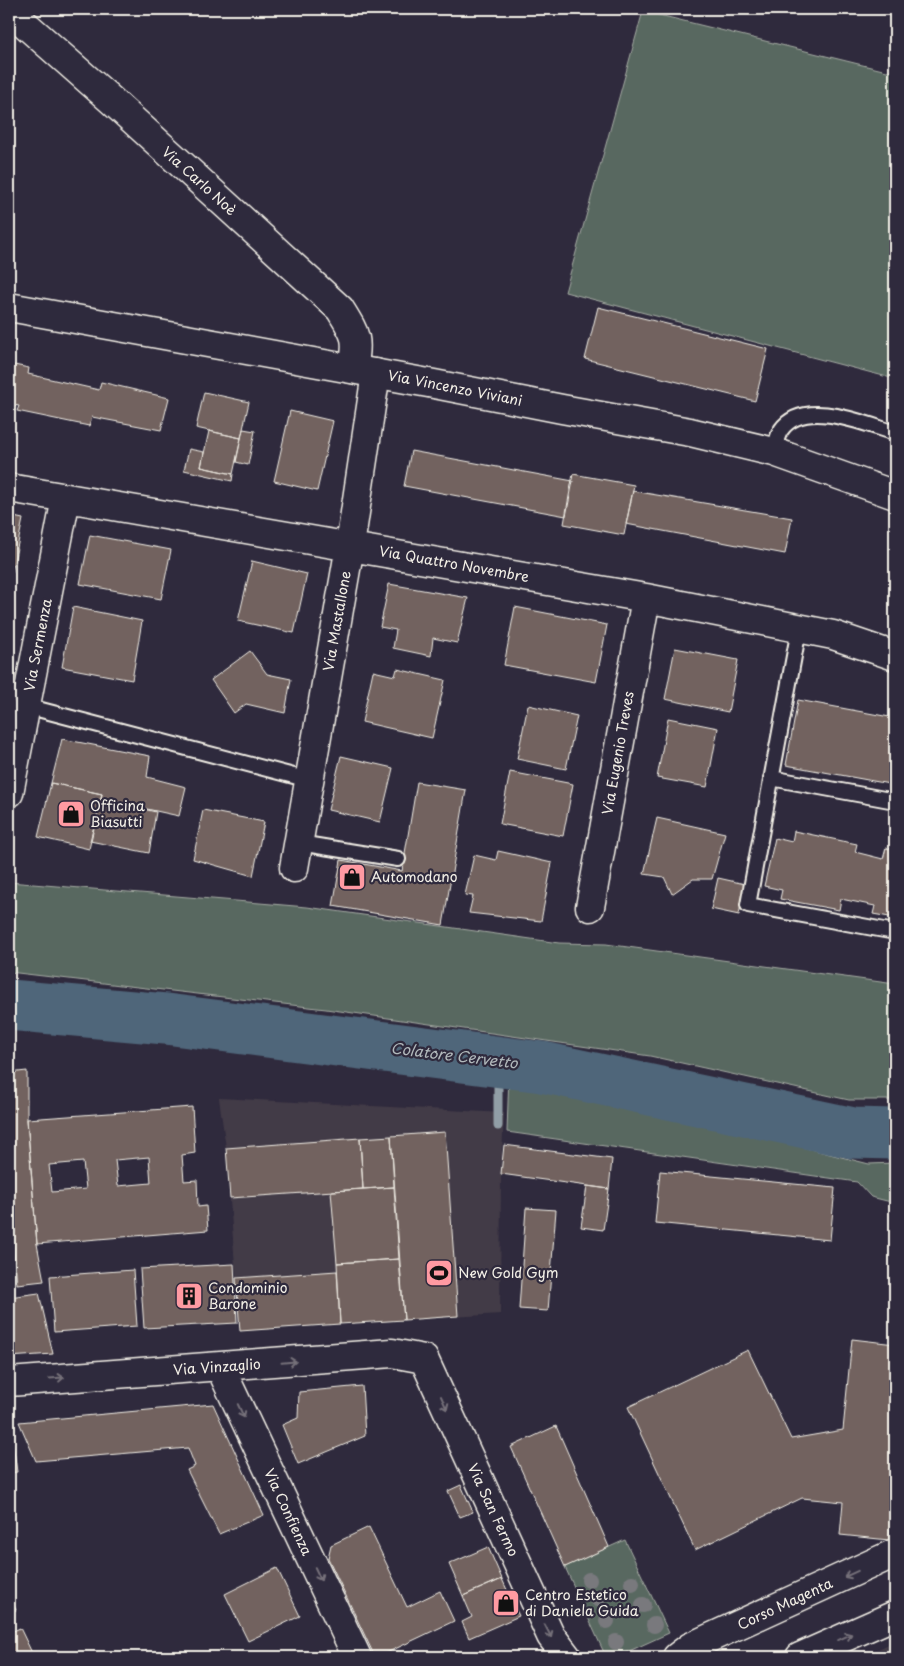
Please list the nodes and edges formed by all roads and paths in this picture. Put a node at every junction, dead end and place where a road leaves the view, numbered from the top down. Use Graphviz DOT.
graph roads {
  1 [pos="9,10"];
  2 [pos="9,307"];
  3 [pos="364,371"];
  4 [pos="895,433"];
  5 [pos="774,452"];
  6 [pos="9,488"];
  7 [pos="895,495"];
  8 [pos="66,498"];
  9 [pos="350,546"];
  10 [pos="646,598"];
  11 [pos="799,629"];
  12 [pos="895,656"];
  13 [pos="26,706"];
  14 [pos="771,778"];
  15 [pos="309,780"];
  16 [pos="9,793"];
  17 [pos="895,801"];
  18 [pos="296,855"];
  19 [pos="398,859"];
  20 [pos="590,908"];
  21 [pos="895,932"];
  22 [pos="424,1359"];
  23 [pos="220,1367"];
  24 [pos="9,1382"];
  25 [pos="895,1553"];
  26 [pos="895,1615"];
  27 [pos="357,1657"];
  28 [pos="567,1657"];
  29 [pos="677,1657"];
  30 [pos="800,1657"];
  1 -- 3 [label="street, Via Carlo Noè"];
  2 -- 3 [label="street, Via Vincenzo Viviani"];
  3 -- 5 [label="street, Via Vincenzo Viviani"];
  3 -- 9 [label="street, Via Mastallone"];
  4 -- 5 [label="lane"];
  5 -- 7 [label="street, Via Vincenzo Viviani"];
  6 -- 8 [label="street, Via Quattro Novembre"];
  8 -- 9 [label="street, Via Quattro Novembre"];
  8 -- 13 [label="street, Via Sermenza"];
  9 -- 10 [label="street, Via Quattro Novembre"];
  9 -- 15 [label="street, Via Mastallone"];
  10 -- 11 [label="street, Via Quattro Novembre"];
  10 -- 20 [label="street, Via Eugenio Treves"];
  11 -- 12 [label="street, Via Quattro Novembre"];
  11 -- 14 [label="lane"];
  13 -- 15 [label="lane"];
  13 -- 16 [label="street, Via Sermenza"];
  14 -- 17 [label="lane"];
  14 -- 21 [label="lane"];
  15 -- 18 [label="street, Via Mastallone"];
  18 -- 19 [label="lane"];
  23 -- 22 [label="street, Via Vinzaglio, one-way"];
  22 -- 28 [label="street, Via San Fermo, one-way"];
  24 -- 23 [label="street, Via Vinzaglio, one-way"];
  23 -- 27 [label="street, Via Confienza, one-way"];
  25 -- 29 [label="street, Corso Magenta, one-way"];
  30 -- 26 [label="street, one-way"];
}
